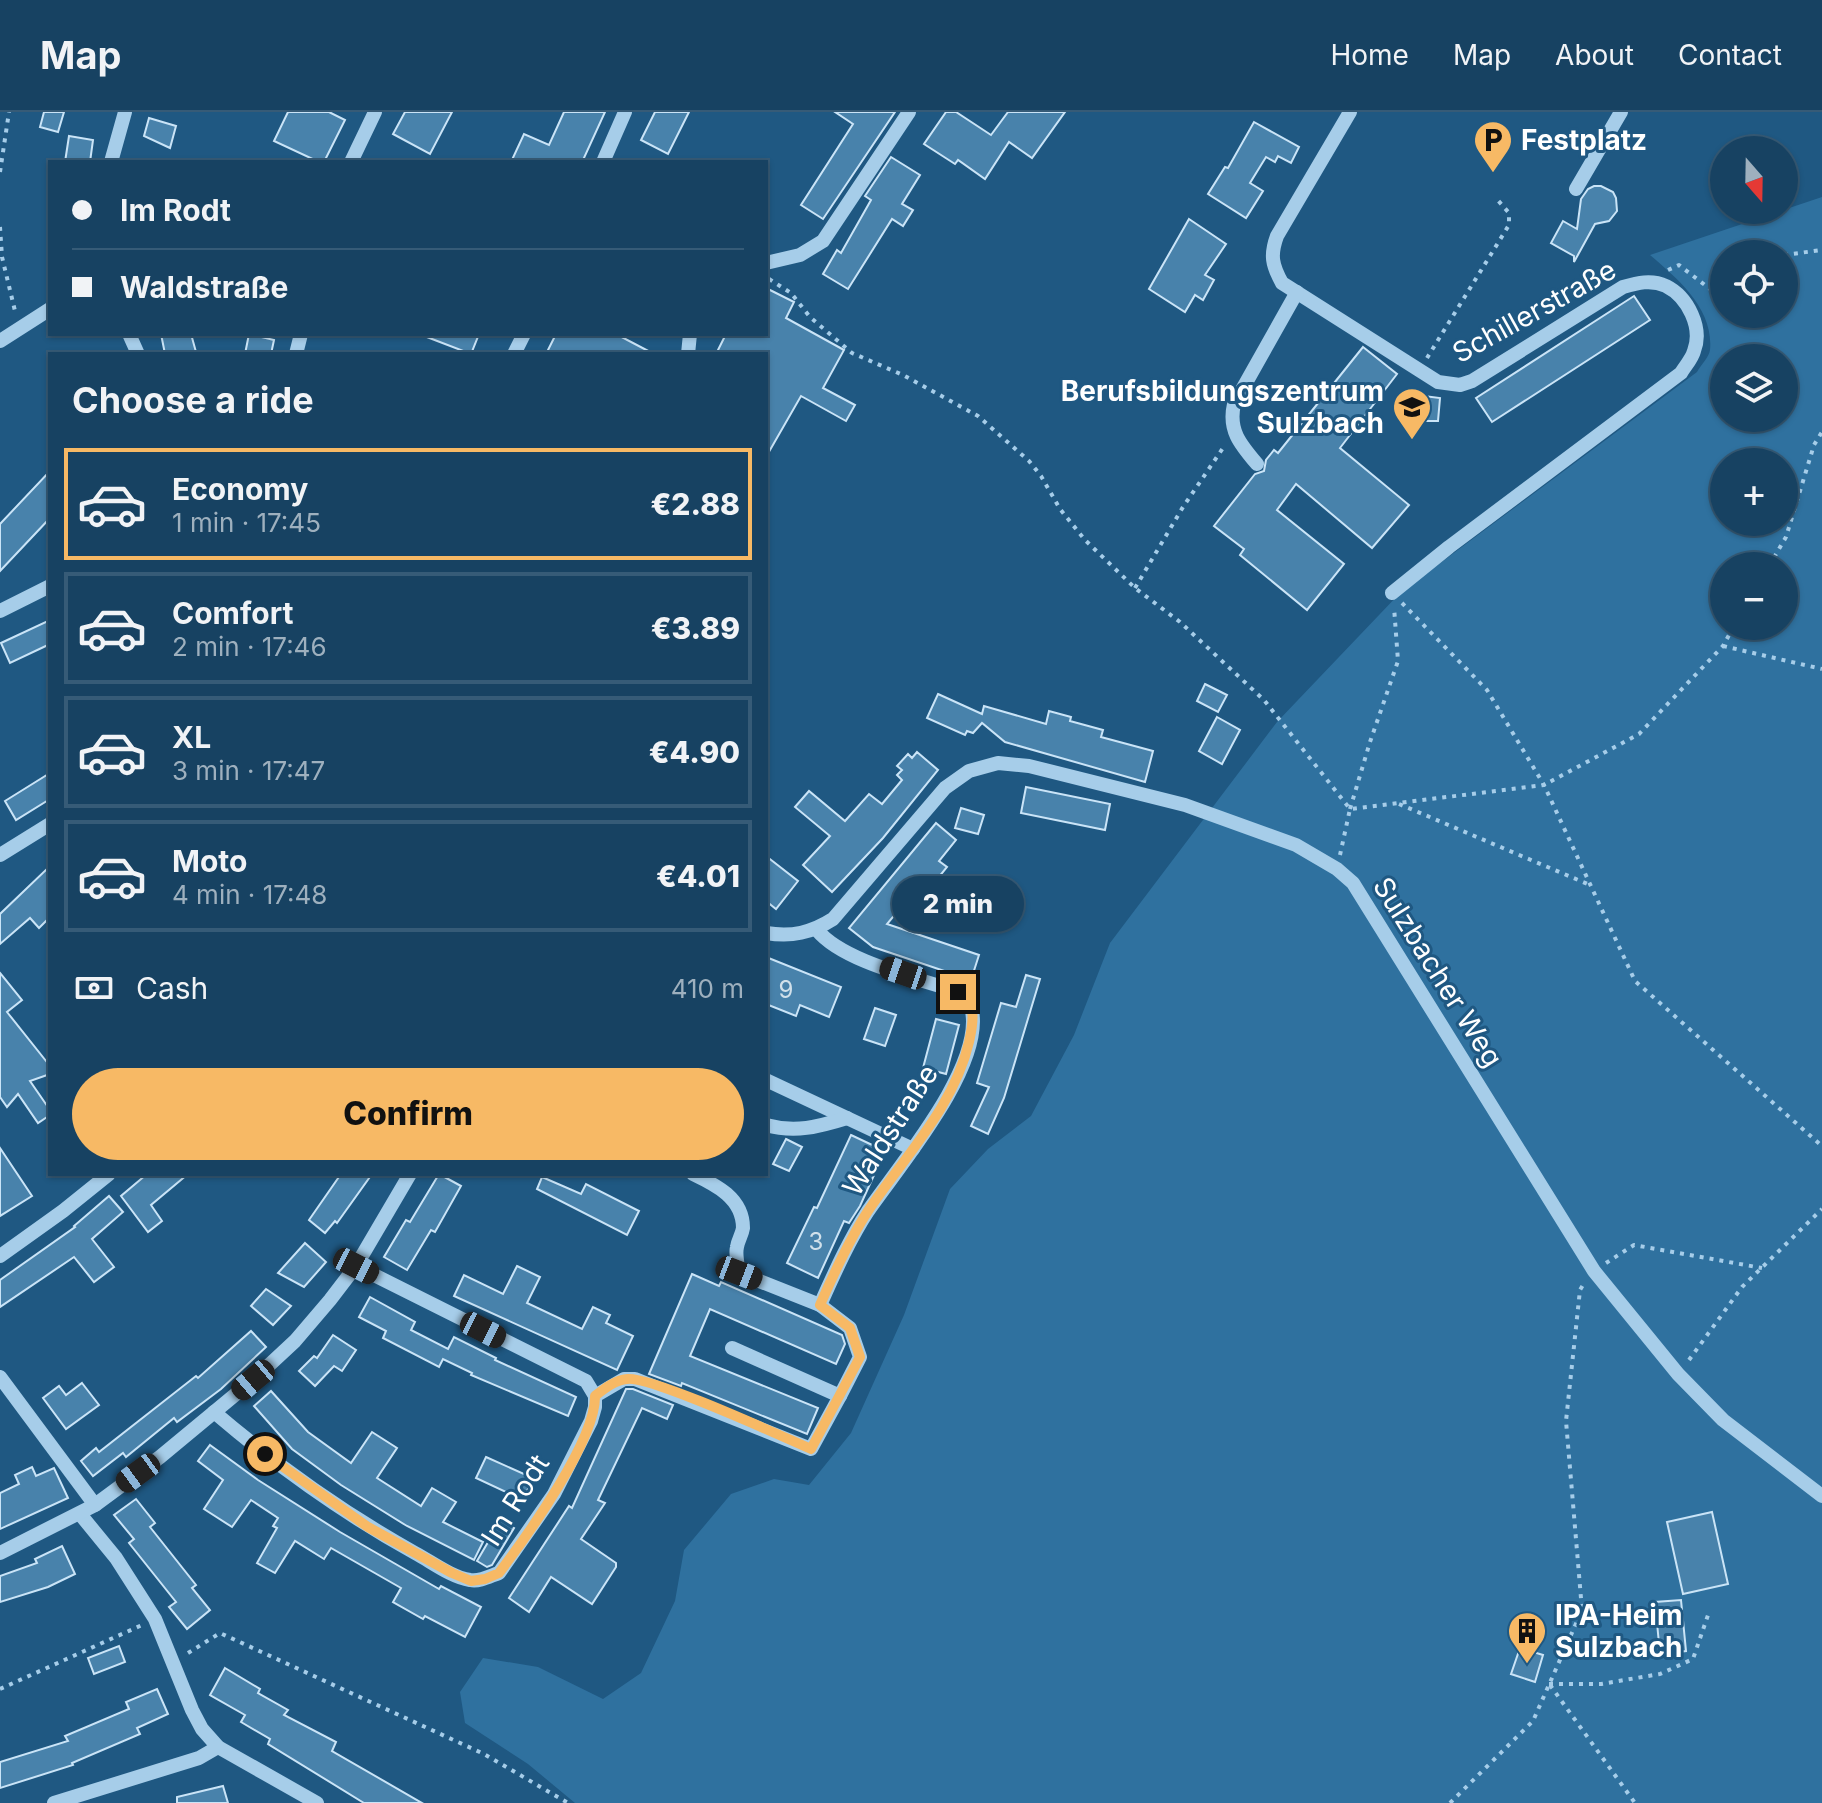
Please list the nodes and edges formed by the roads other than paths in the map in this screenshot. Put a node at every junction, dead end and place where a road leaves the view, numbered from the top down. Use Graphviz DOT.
graph roads {
  1 [pos="125,112"];
  2 [pos="375,112"];
  3 [pos="625,112"];
  4 [pos="909,112"];
  5 [pos="1350,112"];
  6 [pos="1621,112"];
  7 [pos="112,160"];
  8 [pos="352,160"];
  9 [pos="604,160"];
  10 [pos="1576,189"];
  11 [pos="768,263"];
  12 [pos="1297,292"];
  13 [pos="48,310"];
  14 [pos="0,341"];
  15 [pos="1257,464"];
  16 [pos="48,587"];
  17 [pos="1392,593"];
  18 [pos="0,611"];
  19 [pos="48,825"];
  20 [pos="0,855"];
  21 [pos="817,930"];
  22 [pos="768,933"];
  23 [pos="768,1081"];
  24 [pos="847,1118"];
  25 [pos="768,1126"];
  26 [pos="913,1149"];
  27 [pos="107,1176"];
  28 [pos="409,1176"];
  29 [pos="697,1176"];
  30 [pos="0,1256"];
  31 [pos="356,1266"];
  32 [pos="820,1305"];
  33 [pos="732,1348"];
  34 [pos="0,1377"];
  35 [pos="595,1396"];
  36 [pos="840,1396"];
  37 [pos="214,1412"];
  38 [pos="1822,1496"];
  39 [pos="95,1505"];
  40 [pos="80,1514"];
  41 [pos="0,1553"];
  42 [pos="218,1747"];
  43 [pos="54,1803"];
  44 [pos="317,1803"];
  1 -- 7 [label="street"];
  2 -- 8 [label="street"];
  3 -- 9 [label="street"];
  4 -- 11 [label="street"];
  5 -- 12 [label="street, Schillerstraße"];
  6 -- 10 [label="street"];
  12 -- 15 [label="street"];
  12 -- 17 [label="street, Schillerstraße"];
  13 -- 14 [label="street"];
  16 -- 18 [label="street"];
  19 -- 20 [label="street"];
  21 -- 22 [label="street"];
  21 -- 26 [label="street, Waldstraße"];
  21 -- 38 [label="street, Sulzbacher Weg"];
  23 -- 24 [label="street"];
  24 -- 25 [label="street"];
  24 -- 26 [label="street"];
  26 -- 32 [label="street, Waldstraße"];
  27 -- 30 [label="street"];
  28 -- 31 [label="street"];
  29 -- 32 [label="street"];
  31 -- 35 [label="street"];
  31 -- 37 [label="street"];
  32 -- 36 [label="street"];
  33 -- 36 [label="street"];
  34 -- 39 [label="street"];
  35 -- 36 [label="street"];
  35 -- 37 [label="street, Im Rodt"];
  37 -- 39 [label="street"];
  39 -- 40 [label="street"];
  40 -- 41 [label="street"];
  40 -- 42 [label="street"];
  42 -- 43 [label="street"];
  42 -- 44 [label="street"];
}
